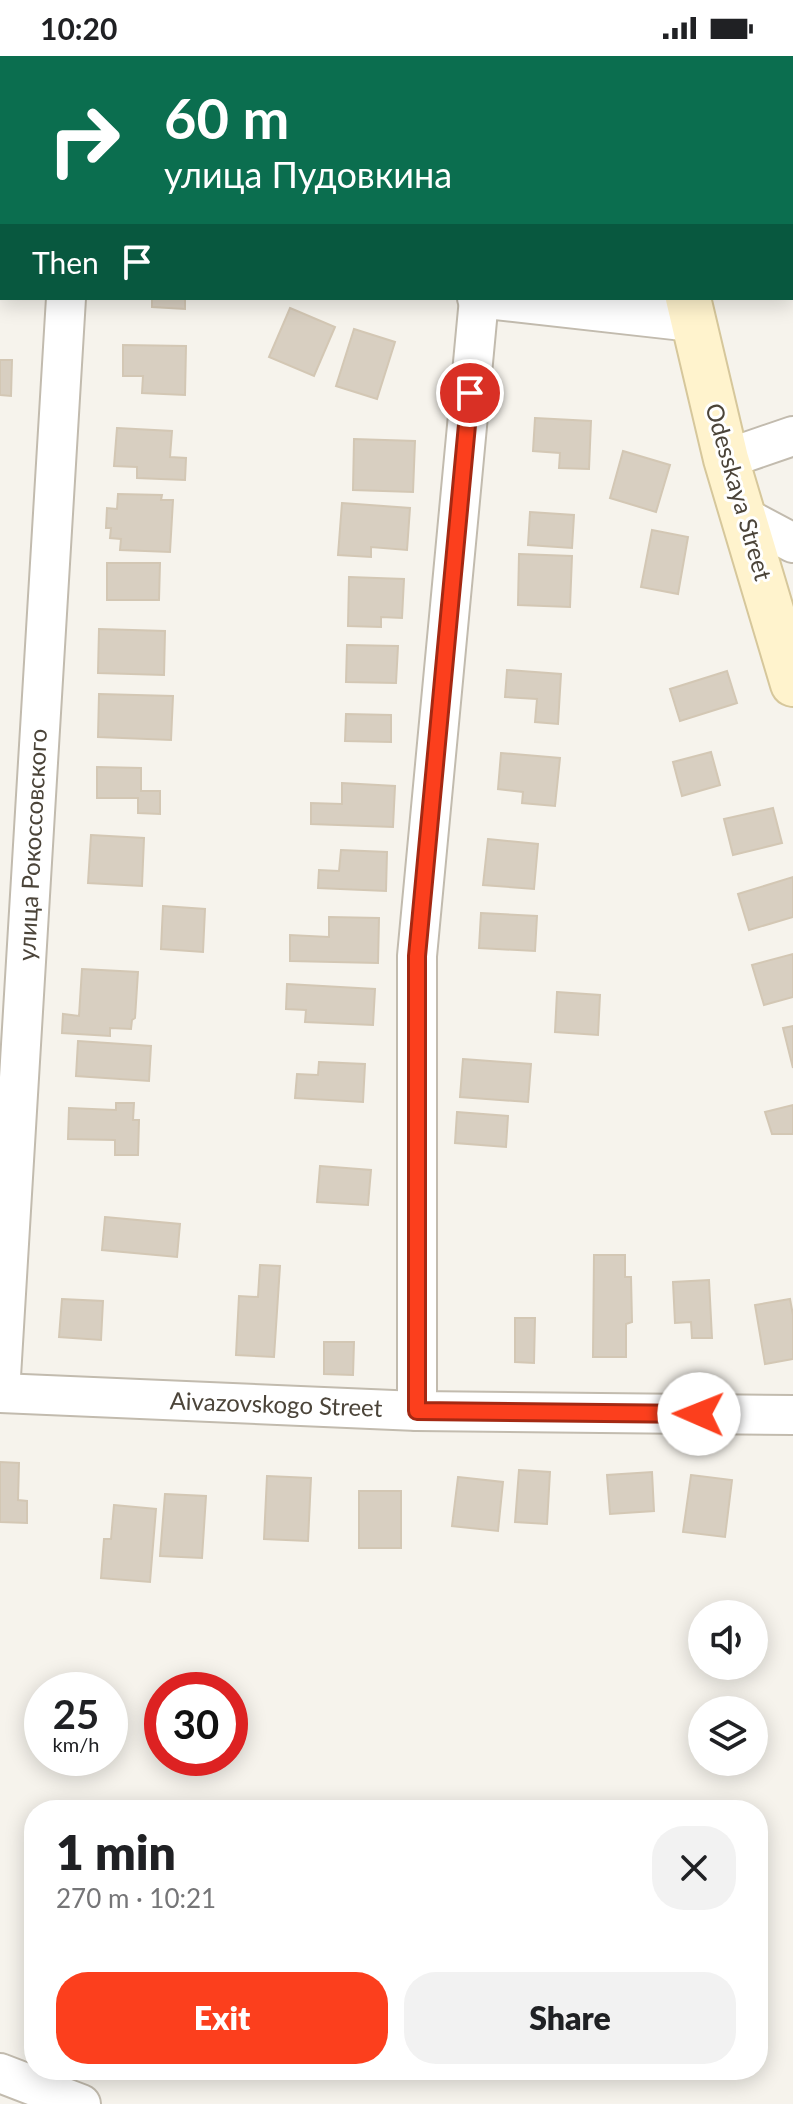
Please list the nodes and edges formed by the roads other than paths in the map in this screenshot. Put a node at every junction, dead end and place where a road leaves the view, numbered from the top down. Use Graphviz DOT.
graph roads {
  1 [pos="66,300"];
  2 [pos="478,300"];
  3 [pos="513,300"];
  4 [pos="690,310"];
  5 [pos="793,436"];
  6 [pos="726,459"];
  7 [pos="744,517"];
  8 [pos="793,543"];
  9 [pos="793,684"];
  10 [pos="0,1393"];
  11 [pos="417,1411"];
  12 [pos="793,1415"];
  13 [pos="0,2073"];
  14 [pos="81,2104"];
  1 -- 10 [label="street, улица Рокоссовского"];
  2 -- 11 [label="street"];
  3 -- 4 [label="street"];
  4 -- 6 [label="main road, Odesskaya Street"];
  5 -- 6 [label="street"];
  6 -- 7 [label="main road, Odesskaya Street"];
  7 -- 8 [label="street"];
  7 -- 9 [label="main road, Odesskaya Street"];
  10 -- 11 [label="street, Aivazovskogo Street"];
  11 -- 12 [label="street, Aivazovskogo Street"];
  13 -- 14 [label="street"];
}
